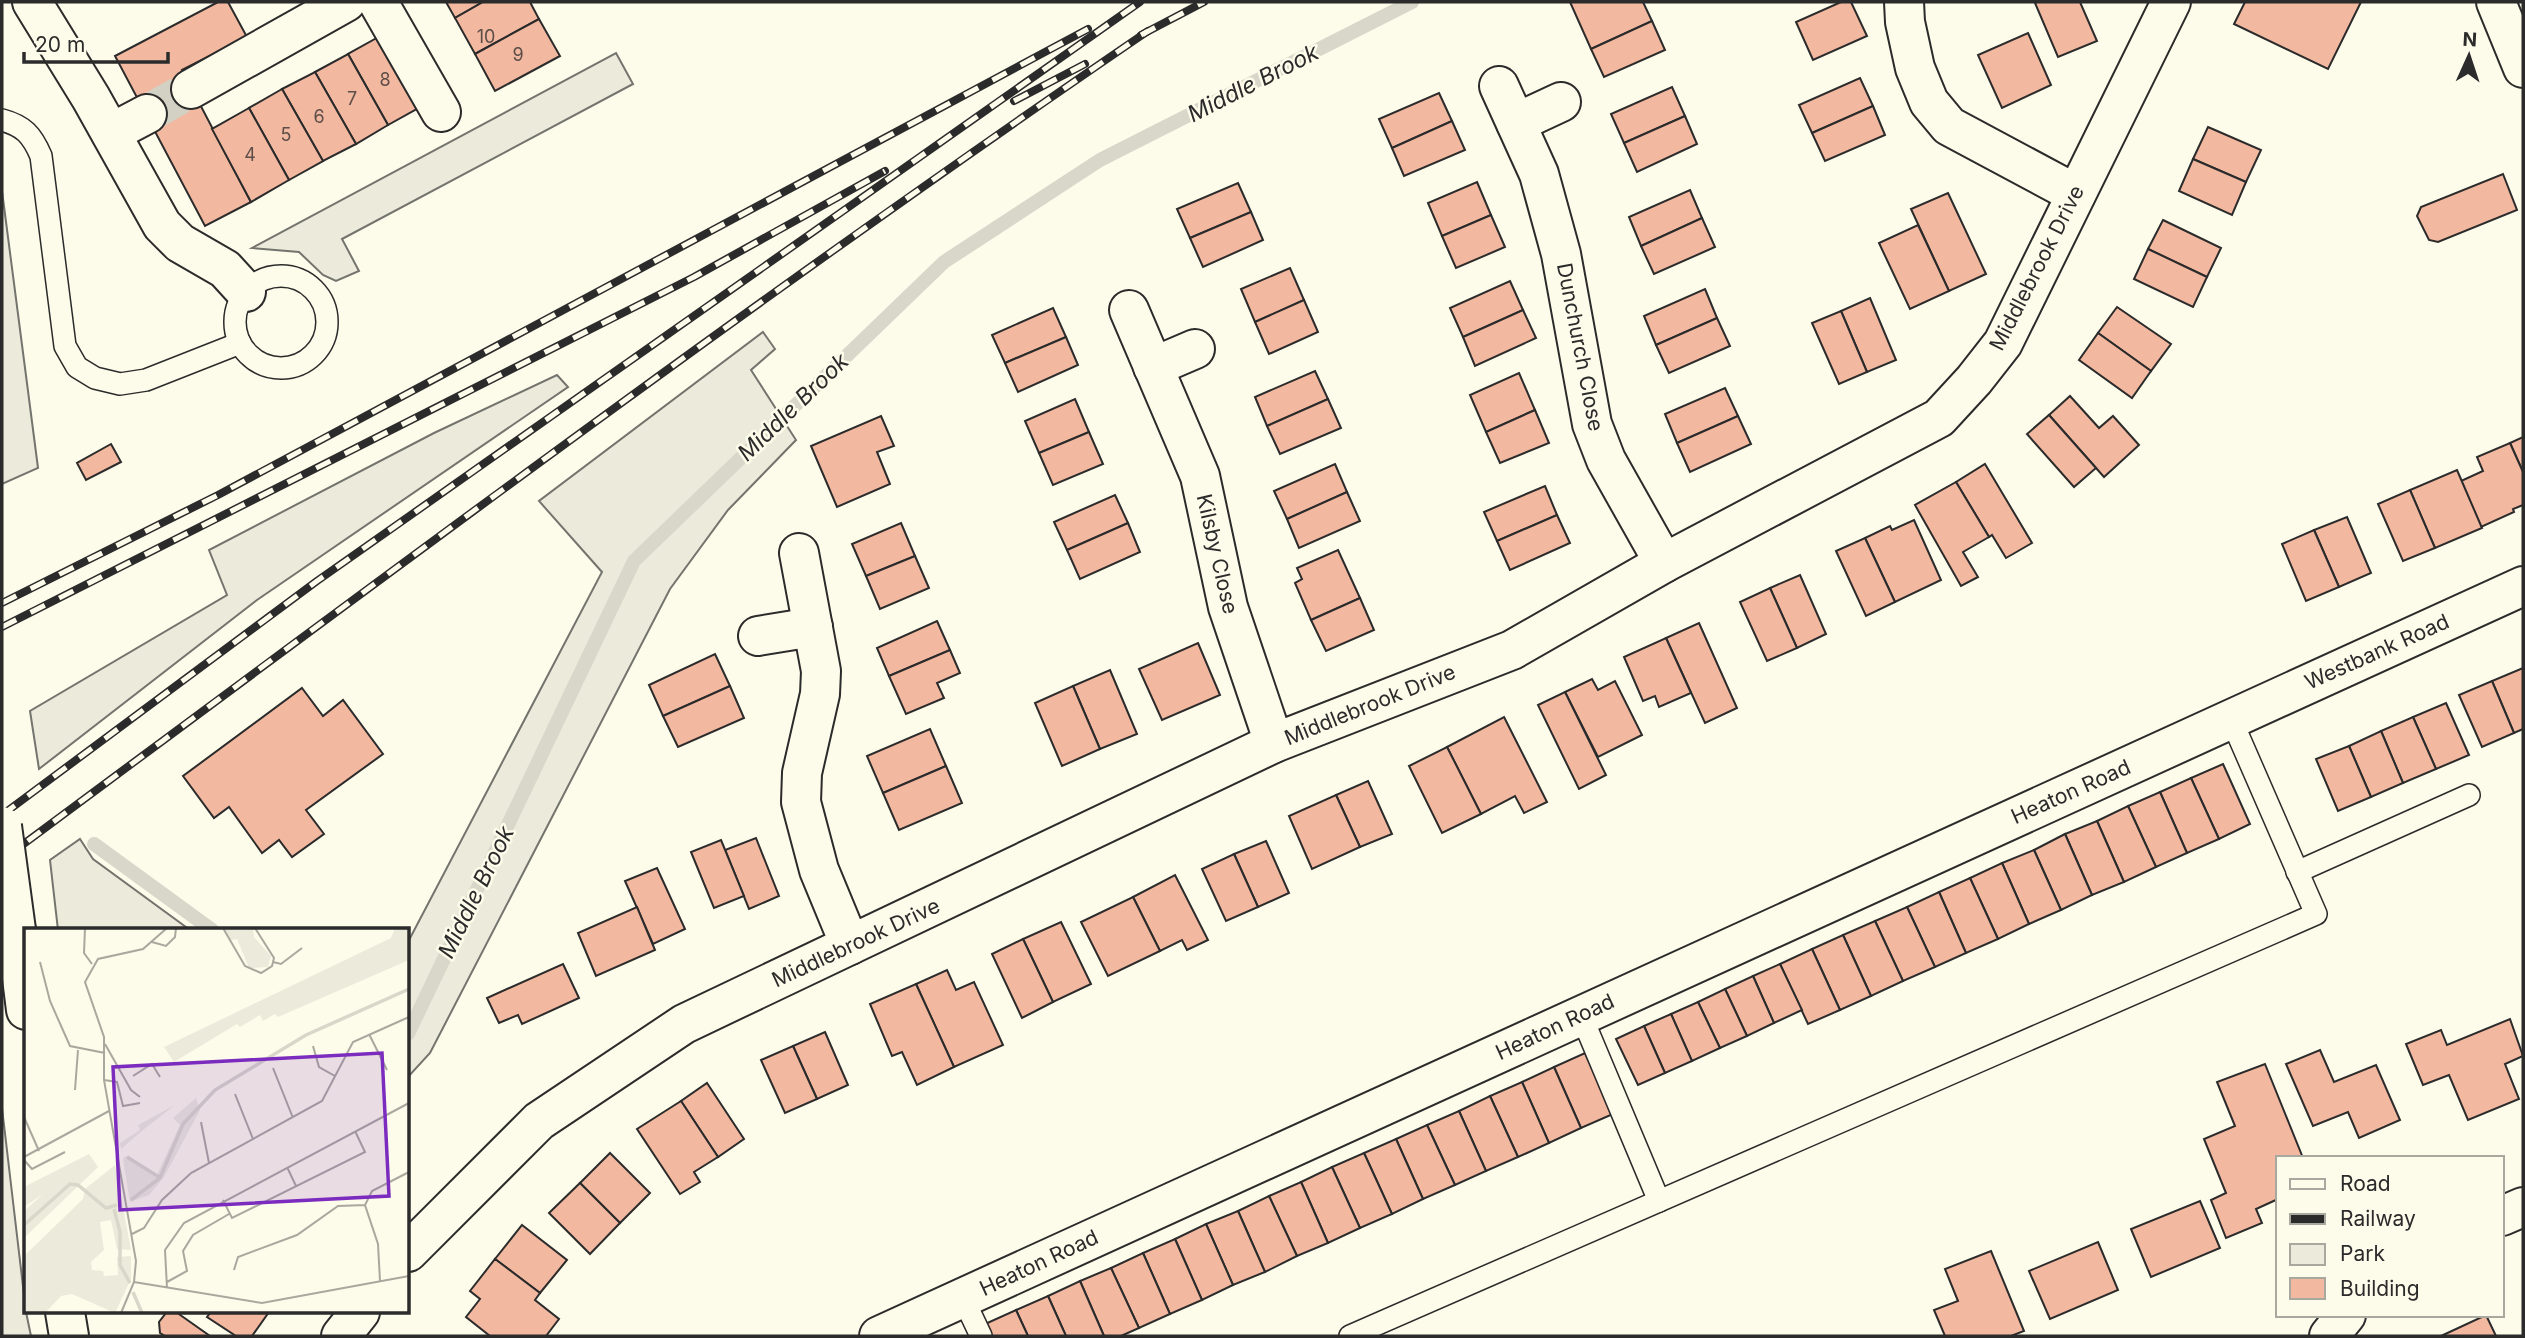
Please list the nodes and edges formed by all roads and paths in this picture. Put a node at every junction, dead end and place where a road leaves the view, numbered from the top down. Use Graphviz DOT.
graph roads {
  1 [pos="33,2"];
  2 [pos="346,2"];
  3 [pos="378,2"];
  4 [pos="1904,2"];
  5 [pos="2171,2"];
  6 [pos="2496,2"];
  7 [pos="2523,68"];
  8 [pos="1499,86"];
  9 [pos="191,89"];
  10 [pos="1561,103"];
  11 [pos="441,112"];
  12 [pos="147,114"];
  13 [pos="2,120"];
  14 [pos="1516,123"];
  15 [pos="111,133"];
  16 [pos="2076,194"];
  17 [pos="246,292"];
  18 [pos="1129,310"];
  19 [pos="240,344"];
  20 [pos="1195,348"];
  21 [pos="1153,367"];
  22 [pos="799,553"];
  23 [pos="1664,563"];
  24 [pos="2523,586"];
  25 [pos="813,627"];
  26 [pos="758,636"];
  27 [pos="2231,719"];
  28 [pos="1274,743"];
  29 [pos="2469,795"];
  30 [pos="2,826"];
  31 [pos="2297,872"];
  32 [pos="850,945"];
  33 [pos="24,994"];
  34 [pos="1581,1015"];
  35 [pos="1659,1201"];
  36 [pos="2523,1207"];
  37 [pos="2504,1215"];
  38 [pos="410,1250"];
  39 [pos="964,1297"];
  40 [pos="65,1314"];
  41 [pos="358,1314"];
  42 [pos="2344,1317"];
  43 [pos="69,1336"];
  44 [pos="341,1336"];
  45 [pos="879,1336"];
  46 [pos="981,1336"];
  47 [pos="1350,1336"];
  48 [pos="2329,1336"];
  1 -- 15 [label="street"];
  2 -- 9 [label="street"];
  3 -- 11 [label="street"];
  4 -- 16 [label="street"];
  5 -- 16 [label="street, Middlebrook Drive"];
  6 -- 7 [label="street"];
  8 -- 14 [label="street, Dunchurch Close"];
  10 -- 14 [label="street"];
  12 -- 15 [label="street"];
  13 -- 19 [label="lane"];
  14 -- 23 [label="street, Dunchurch Close"];
  15 -- 17 [label="street"];
  16 -- 23 [label="street, Middlebrook Drive"];
  17 -- 19 [label="lane"];
  17 -- 19 [label="lane"];
  18 -- 21 [label="street, Kilsby Close"];
  20 -- 21 [label="street"];
  21 -- 28 [label="street, Kilsby Close"];
  22 -- 25 [label="street"];
  23 -- 28 [label="street, Middlebrook Drive"];
  24 -- 27 [label="street, Westbank Road"];
  25 -- 26 [label="street"];
  25 -- 32 [label="street"];
  27 -- 31 [label="lane"];
  27 -- 34 [label="street, Heaton Road"];
  28 -- 32 [label="street, Middlebrook Drive"];
  29 -- 31 [label="lane"];
  30 -- 33 [label="street, bridge"];
  31 -- 35 [label="lane"];
  32 -- 38 [label="street, Middlebrook Drive"];
  34 -- 35 [label="lane"];
  34 -- 39 [label="street, Heaton Road"];
  35 -- 47 [label="lane"];
  36 -- 37 [label="street"];
  39 -- 45 [label="street, Heaton Road"];
  39 -- 46 [label="lane"];
  40 -- 43 [label="street"];
  41 -- 44 [label="street"];
  42 -- 48 [label="street"];
}
